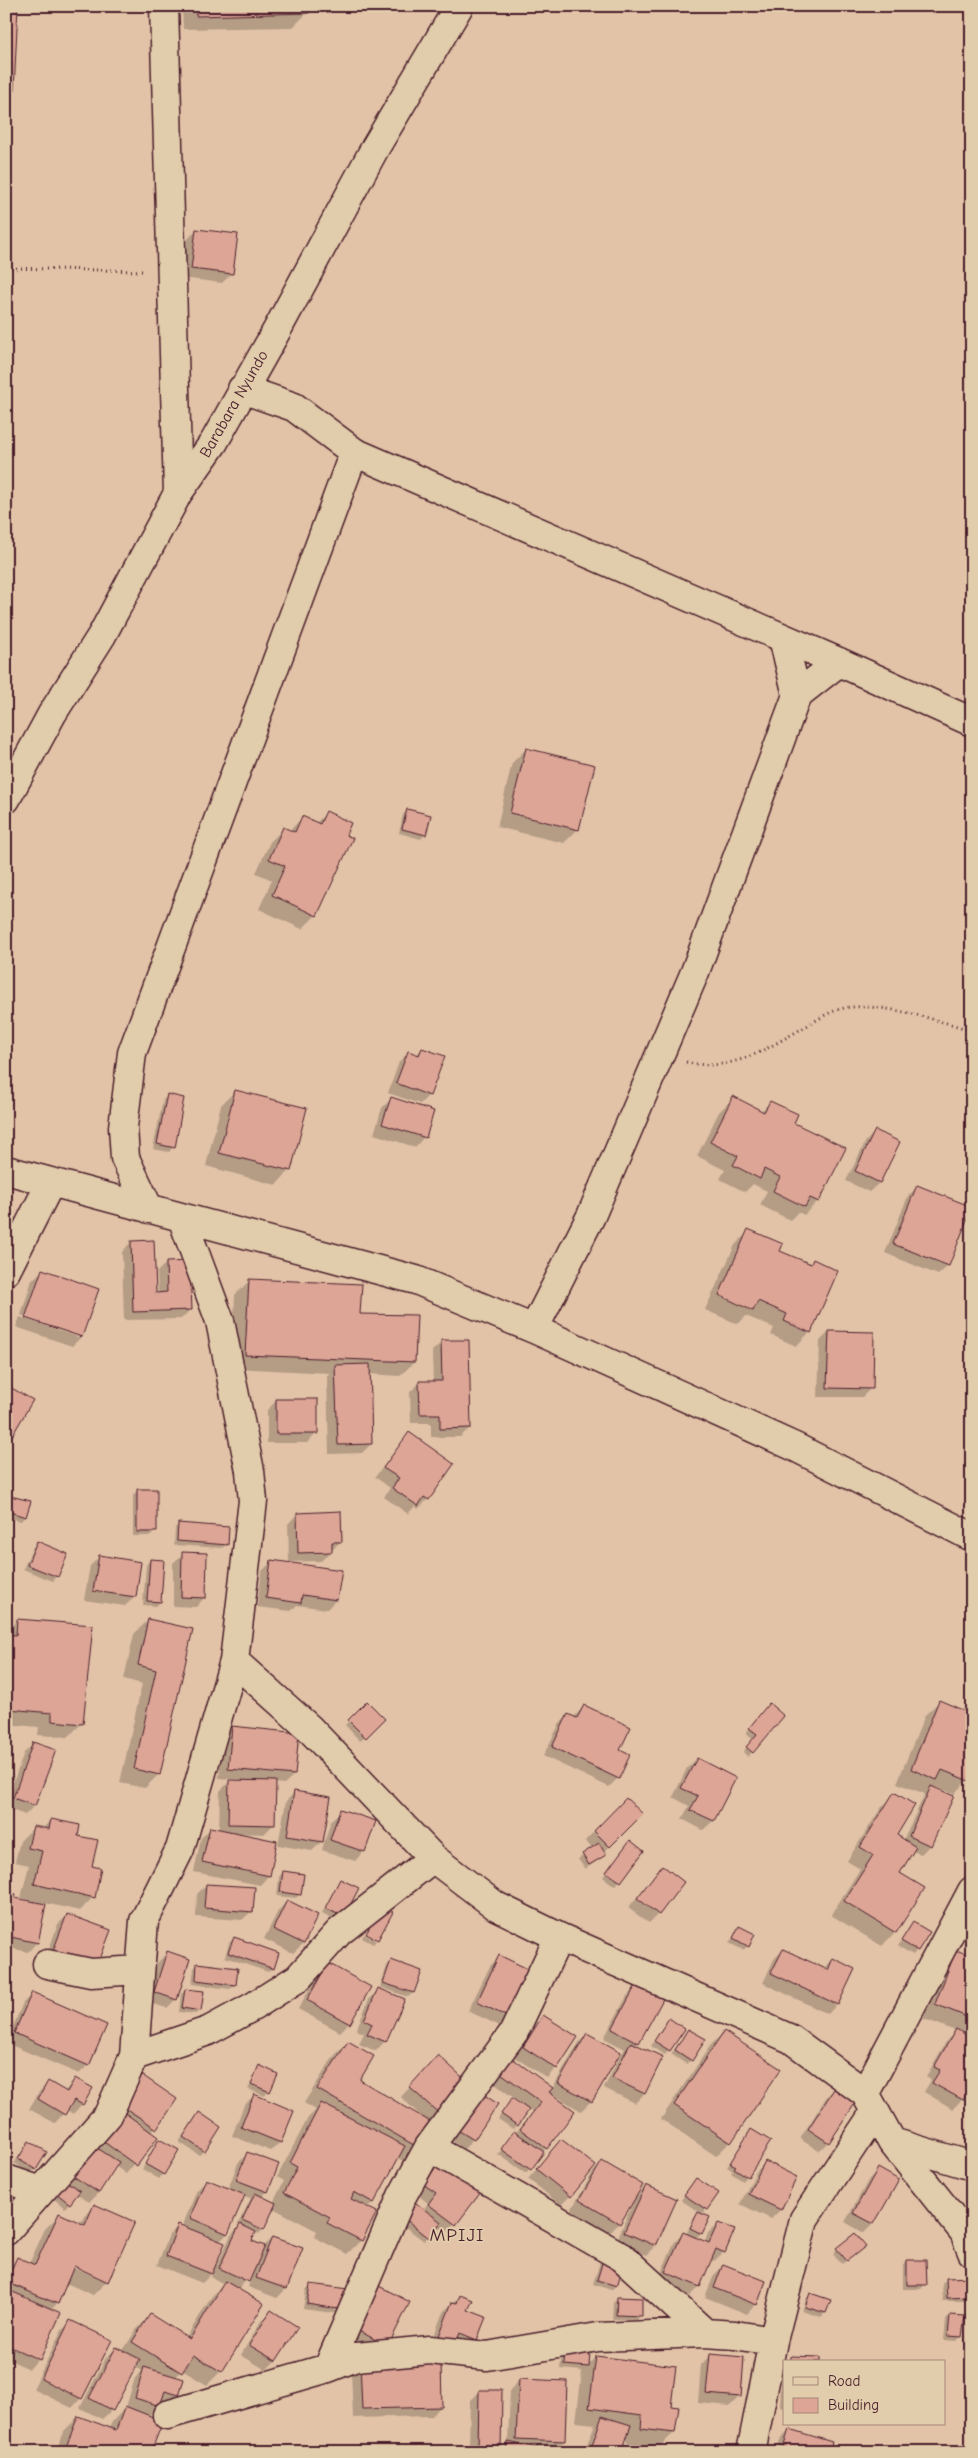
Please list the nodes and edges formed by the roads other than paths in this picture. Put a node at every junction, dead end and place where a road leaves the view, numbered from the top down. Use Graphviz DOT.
graph roads {
  1 [pos="164,6"];
  2 [pos="459,6"];
  3 [pos="242,389"];
  4 [pos="354,452"];
  5 [pos="178,493"];
  6 [pos="783,638"];
  7 [pos="839,662"];
  8 [pos="796,694"];
  9 [pos="972,722"];
  10 [pos="14,771"];
  11 [pos="6,799"];
  12 [pos="6,1170"];
  13 [pos="51,1182"];
  14 [pos="149,1209"];
  15 [pos="182,1218"];
  16 [pos="6,1271"];
  17 [pos="534,1329"];
  18 [pos="972,1537"];
  19 [pos="234,1661"];
  20 [pos="433,1858"];
  21 [pos="972,1891"];
  22 [pos="559,1937"];
  23 [pos="47,1964"];
  24 [pos="140,1970"];
  25 [pos="134,2056"];
  26 [pos="870,2103"];
  27 [pos="892,2142"];
  28 [pos="428,2147"];
  29 [pos="972,2166"];
  30 [pos="6,2178"];
  31 [pos="40,2191"];
  32 [pos="6,2231"];
  33 [pos="972,2252"];
  34 [pos="705,2333"];
  35 [pos="773,2342"];
  36 [pos="328,2368"];
  37 [pos="167,2415"];
  38 [pos="751,2452"];
  1 -- 5 [label="street"];
  2 -- 3 [label="street, Barabara Nyundo"];
  3 -- 4 [label="street"];
  3 -- 5 [label="street, Barabara Nyundo"];
  4 -- 6 [label="street"];
  4 -- 14 [label="street"];
  5 -- 10 [label="street, Barabara Nyundo"];
  6 -- 7 [label="street"];
  6 -- 8 [label="street"];
  7 -- 8 [label="street"];
  7 -- 9 [label="street"];
  8 -- 17 [label="street"];
  10 -- 11 [label="street, Barabara Nyundo"];
  12 -- 13 [label="street"];
  13 -- 14 [label="street"];
  13 -- 16 [label="street"];
  14 -- 15 [label="street"];
  15 -- 17 [label="street"];
  15 -- 19 [label="street"];
  17 -- 18 [label="street"];
  19 -- 20 [label="street"];
  19 -- 24 [label="street"];
  20 -- 22 [label="street"];
  20 -- 25 [label="street"];
  21 -- 26 [label="street"];
  22 -- 26 [label="street"];
  22 -- 28 [label="street"];
  23 -- 24 [label="street"];
  24 -- 25 [label="street"];
  25 -- 31 [label="street"];
  26 -- 27 [label="street"];
  26 -- 35 [label="street"];
  27 -- 29 [label="street"];
  27 -- 33 [label="street"];
  28 -- 34 [label="street"];
  28 -- 36 [label="street"];
  30 -- 31 [label="street"];
  31 -- 32 [label="street"];
  34 -- 35 [label="street"];
  34 -- 36 [label="street"];
  35 -- 38 [label="street"];
  36 -- 37 [label="street"];
}
